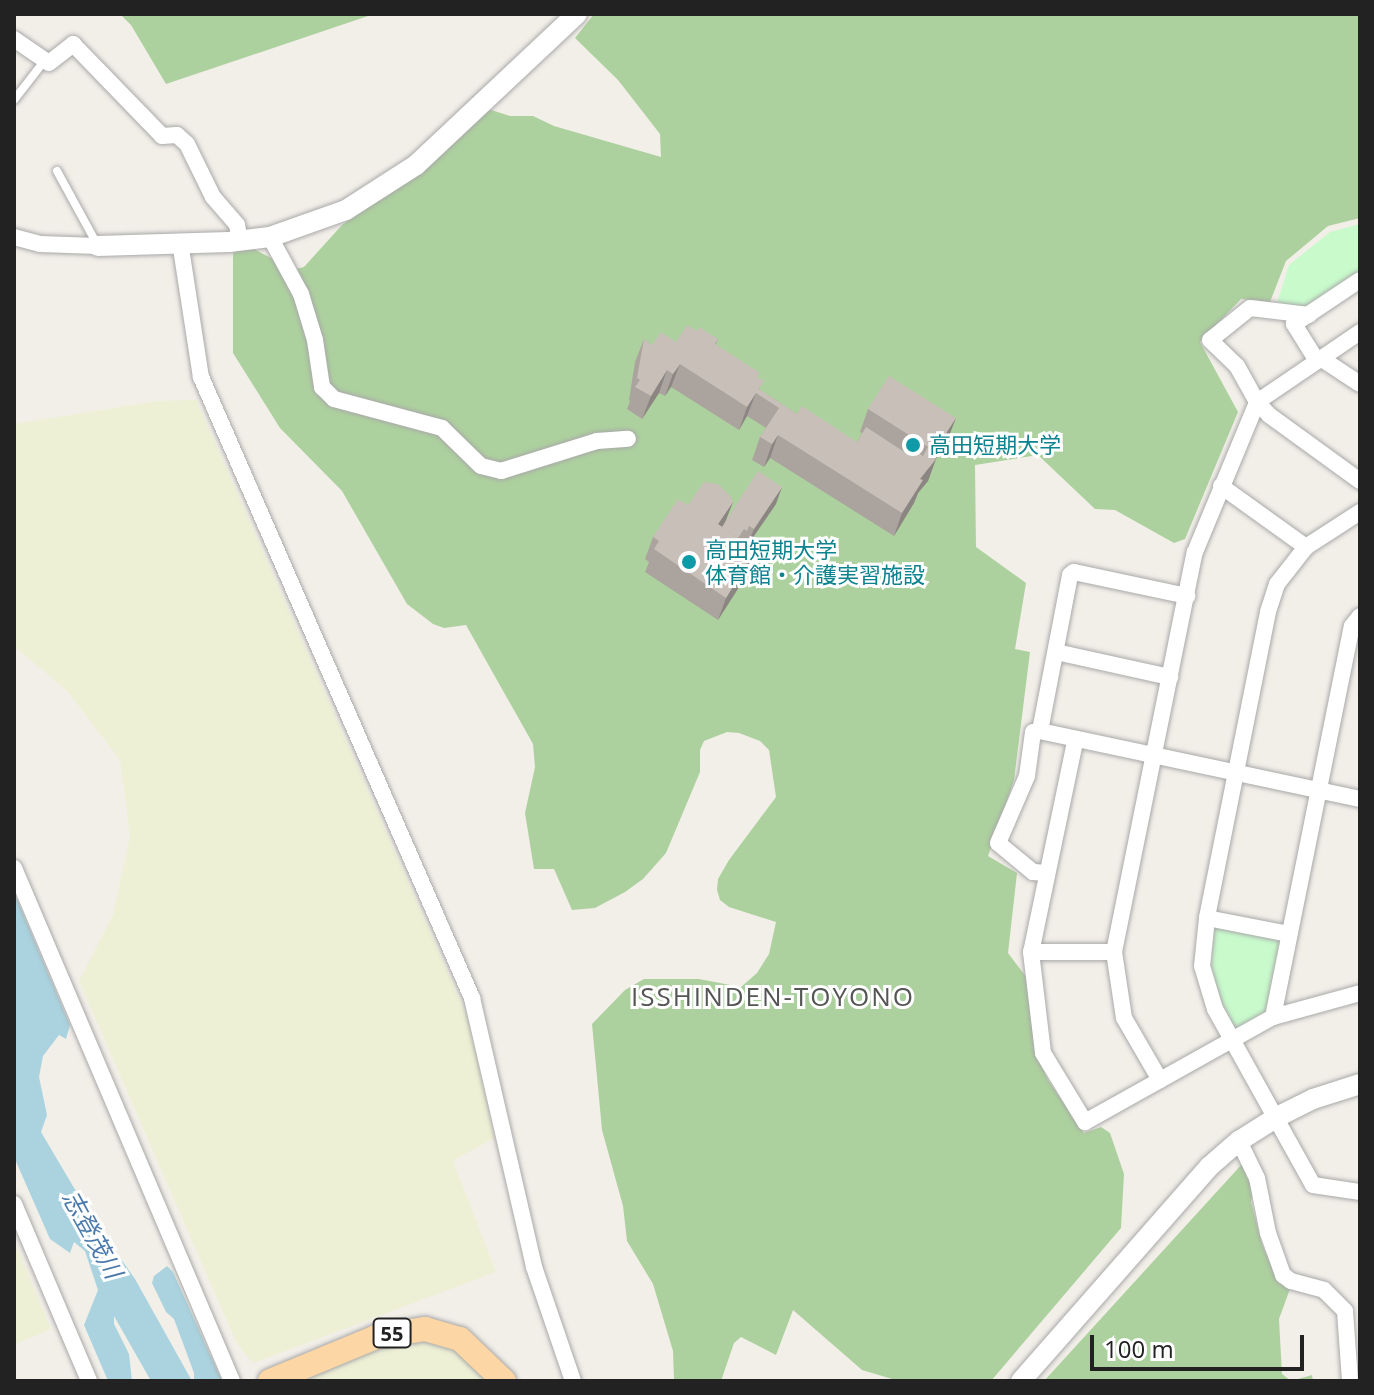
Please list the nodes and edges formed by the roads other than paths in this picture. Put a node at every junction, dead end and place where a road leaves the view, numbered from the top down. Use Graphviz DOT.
graph roads {
  1 [pos="577,14"];
  2 [pos="14,39"];
  3 [pos="46,60"];
  4 [pos="14,100"];
  5 [pos="57,171"];
  6 [pos="14,237"];
  7 [pos="270,237"];
  8 [pos="240,240"];
  9 [pos="180,242"];
  10 [pos="98,246"];
  11 [pos="1360,280"];
  12 [pos="1309,315"];
  13 [pos="1360,332"];
  14 [pos="1320,360"];
  15 [pos="1360,384"];
  16 [pos="1257,402"];
  17 [pos="628,439"];
  18 [pos="1360,481"];
  19 [pos="1221,486"];
  20 [pos="1360,512"];
  21 [pos="1306,547"];
  22 [pos="1187,596"];
  23 [pos="1360,616"];
  24 [pos="1056,652"];
  25 [pos="1170,677"];
  26 [pos="1040,731"];
  27 [pos="1075,742"];
  28 [pos="1154,757"];
  29 [pos="1238,773"];
  30 [pos="1318,791"];
  31 [pos="1360,799"];
  32 [pos="14,868"];
  33 [pos="1047,873"];
  34 [pos="1207,918"];
  35 [pos="1289,934"];
  36 [pos="1031,952"];
  37 [pos="1114,952"];
  38 [pos="1360,993"];
  39 [pos="1273,1017"];
  40 [pos="1233,1041"];
  41 [pos="1160,1080"];
  42 [pos="1360,1084"];
  43 [pos="1277,1117"];
  44 [pos="1239,1141"];
  45 [pos="1360,1192"];
  46 [pos="14,1204"];
  47 [pos="89,1381"];
  48 [pos="232,1381"];
  49 [pos="270,1381"];
  50 [pos="504,1381"];
  51 [pos="573,1381"];
  52 [pos="1021,1381"];
  53 [pos="1350,1381"];
  1 -- 7 [label="street"];
  2 -- 3 [label="street"];
  3 -- 4 [label="lane"];
  3 -- 8 [label="street"];
  5 -- 10 [label="lane"];
  6 -- 10 [label="street"];
  7 -- 8 [label="street"];
  7 -- 17 [label="street"];
  8 -- 9 [label="street"];
  9 -- 10 [label="street"];
  9 -- 51 [label="street"];
  11 -- 12 [label="street"];
  12 -- 14 [label="street"];
  12 -- 16 [label="street"];
  13 -- 14 [label="street"];
  14 -- 15 [label="street"];
  14 -- 16 [label="street"];
  16 -- 18 [label="street"];
  16 -- 19 [label="street"];
  19 -- 21 [label="street"];
  19 -- 22 [label="street"];
  20 -- 21 [label="street"];
  21 -- 29 [label="street"];
  22 -- 24 [label="street"];
  22 -- 25 [label="street"];
  23 -- 30 [label="street"];
  24 -- 25 [label="street"];
  24 -- 26 [label="street"];
  25 -- 28 [label="street"];
  26 -- 27 [label="street"];
  26 -- 33 [label="street"];
  27 -- 28 [label="street"];
  27 -- 33 [label="street"];
  28 -- 29 [label="street"];
  28 -- 37 [label="street"];
  29 -- 30 [label="street"];
  29 -- 34 [label="street"];
  30 -- 31 [label="street"];
  30 -- 35 [label="street"];
  32 -- 48 [label="street"];
  33 -- 36 [label="street"];
  34 -- 35 [label="street"];
  34 -- 40 [label="street"];
  35 -- 39 [label="street"];
  36 -- 37 [label="street"];
  36 -- 41 [label="street"];
  37 -- 41 [label="street"];
  38 -- 39 [label="street"];
  39 -- 40 [label="street"];
  40 -- 41 [label="street"];
  40 -- 43 [label="street"];
  42 -- 43 [label="street"];
  43 -- 44 [label="street"];
  43 -- 45 [label="street"];
  44 -- 52 [label="street"];
  44 -- 53 [label="street"];
  46 -- 47 [label="street"];
  49 -- 50 [label="main road, 55"];
}
